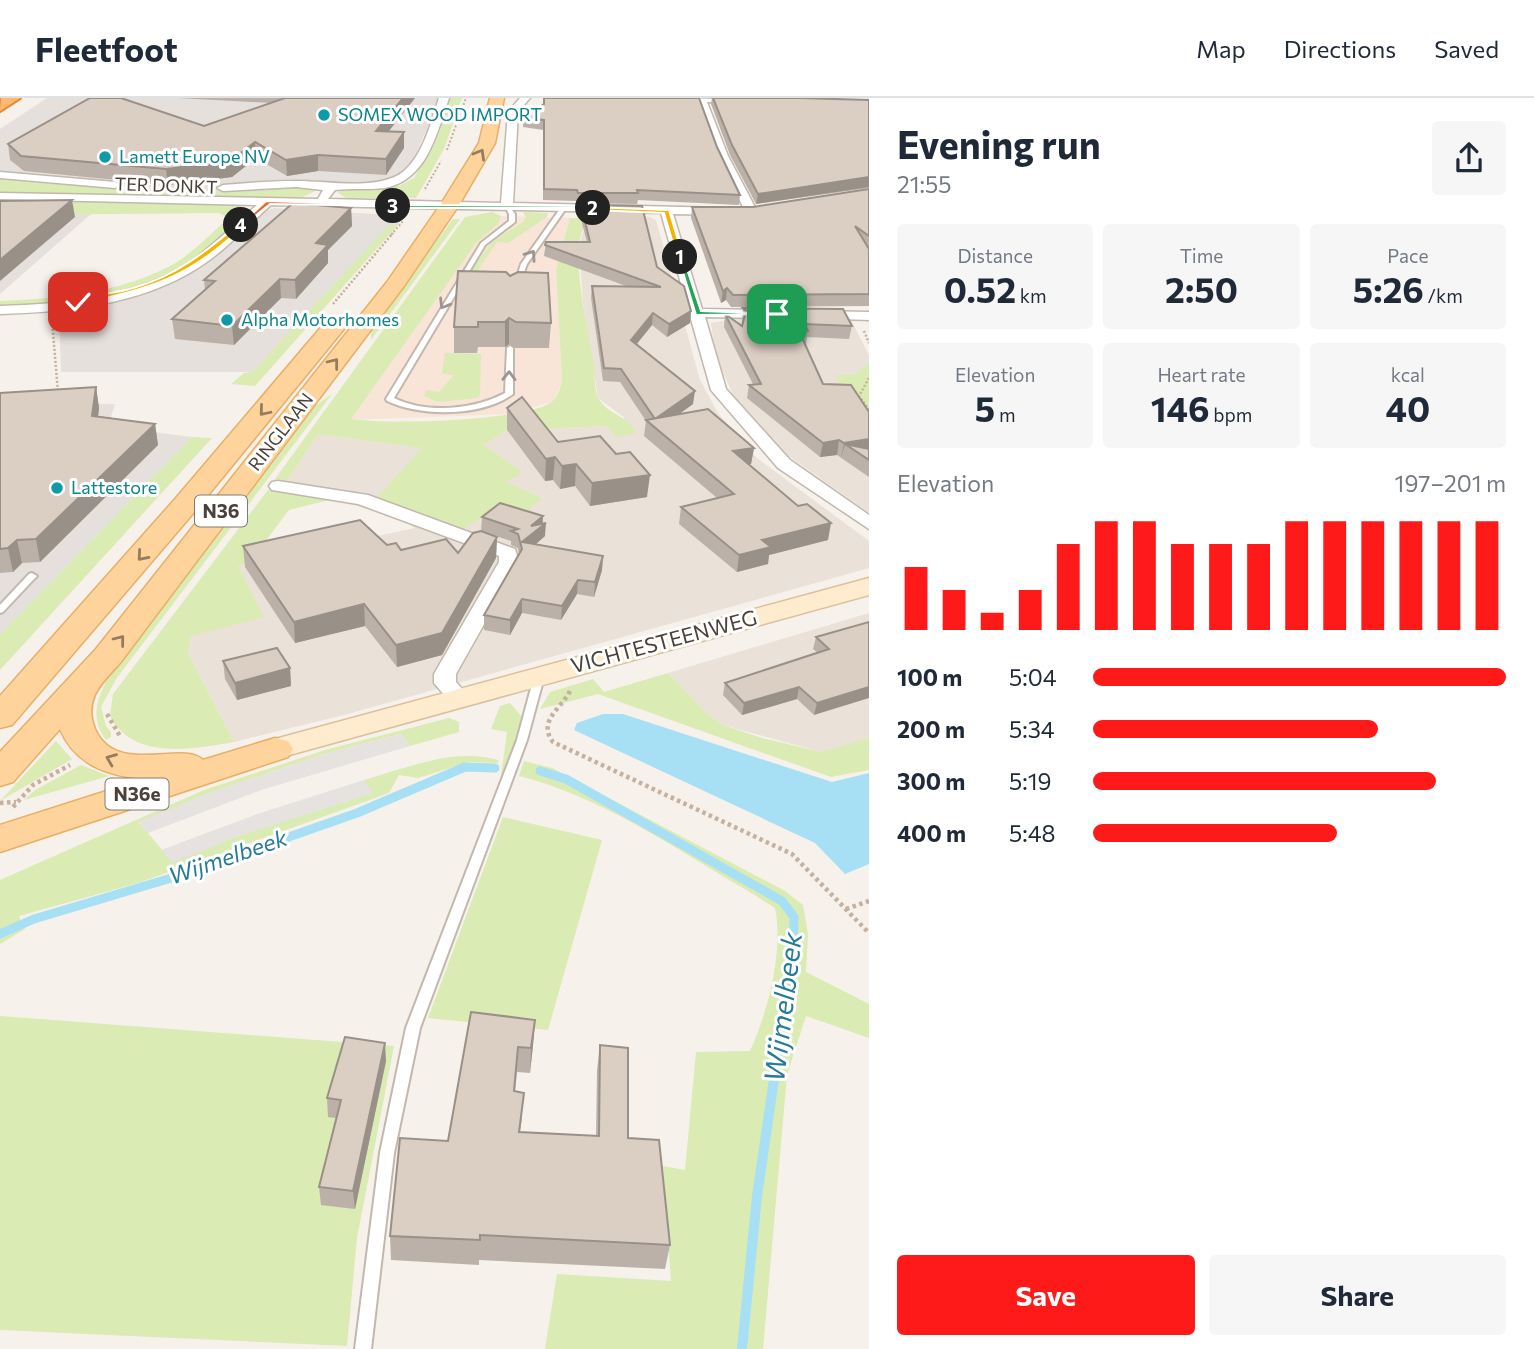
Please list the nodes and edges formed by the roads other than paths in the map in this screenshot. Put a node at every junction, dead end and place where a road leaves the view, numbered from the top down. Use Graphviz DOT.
graph roads {
  1 [pos="12,98"];
  2 [pos="444,98"];
  3 [pos="497,98"];
  4 [pos="525,98"];
  5 [pos="690,98"];
  6 [pos="703,102"];
  7 [pos="0,106"];
  8 [pos="0,175"];
  9 [pos="331,187"];
  10 [pos="0,196"];
  11 [pos="440,198"];
  12 [pos="268,202"];
  13 [pos="319,202"];
  14 [pos="507,207"];
  15 [pos="564,207"];
  16 [pos="768,209"];
  17 [pos="751,211"];
  18 [pos="667,212"];
  19 [pos="511,296"];
  20 [pos="0,310"];
  21 [pos="698,313"];
  22 [pos="869,316"];
  23 [pos="510,348"];
  24 [pos="278,486"];
  25 [pos="869,523"];
  26 [pos="32,576"];
  27 [pos="869,586"];
  28 [pos="0,610"];
  29 [pos="546,675"];
  30 [pos="460,698"];
  31 [pos="92,699"];
  32 [pos="0,717"];
  33 [pos="275,749"];
  34 [pos="6,799"];
  35 [pos="0,839"];
  36 [pos="363,1349"];
  1 -- 7 [label="highway"];
  2 -- 9 [label="street, TER DONKT"];
  11 -- 3 [label="main road, RINGLAAN / N36, one-way"];
  4 -- 14 [label="street"];
  5 -- 6 [label="street"];
  6 -- 17 [label="street"];
  8 -- 9 [label="street, TER DONKT"];
  9 -- 13 [label="street"];
  10 -- 12 [label="street"];
  11 -- 13 [label="street"];
  11 -- 14 [label="street"];
  31 -- 11 [label="main road, RINGLAAN / N36, one-way"];
  11 -- 32 [label="main road, RINGLAAN / N36, one-way"];
  12 -- 13 [label="street"];
  12 -- 20 [label="street"];
  14 -- 15 [label="street"];
  14 -- 23 [label="lane, one-way"];
  15 -- 18 [label="street"];
  19 -- 15 [label="lane, one-way"];
  16 -- 17 [label="street"];
  17 -- 18 [label="street"];
  18 -- 21 [label="street"];
  21 -- 22 [label="street"];
  21 -- 25 [label="street"];
  24 -- 30 [label="street"];
  26 -- 28 [label="lane"];
  27 -- 29 [label="street, VICHTESTEENWEG / N36e"];
  29 -- 30 [label="street, VICHTESTEENWEG / N36e"];
  29 -- 36 [label="lane"];
  30 -- 33 [label="street, VICHTESTEENWEG / N36e"];
  33 -- 31 [label="main road, one-way"];
  31 -- 34 [label="main road, RINGLAAN / N36"];
  33 -- 34 [label="main road, N36e"];
  33 -- 35 [label="main road, N36e"];
}
